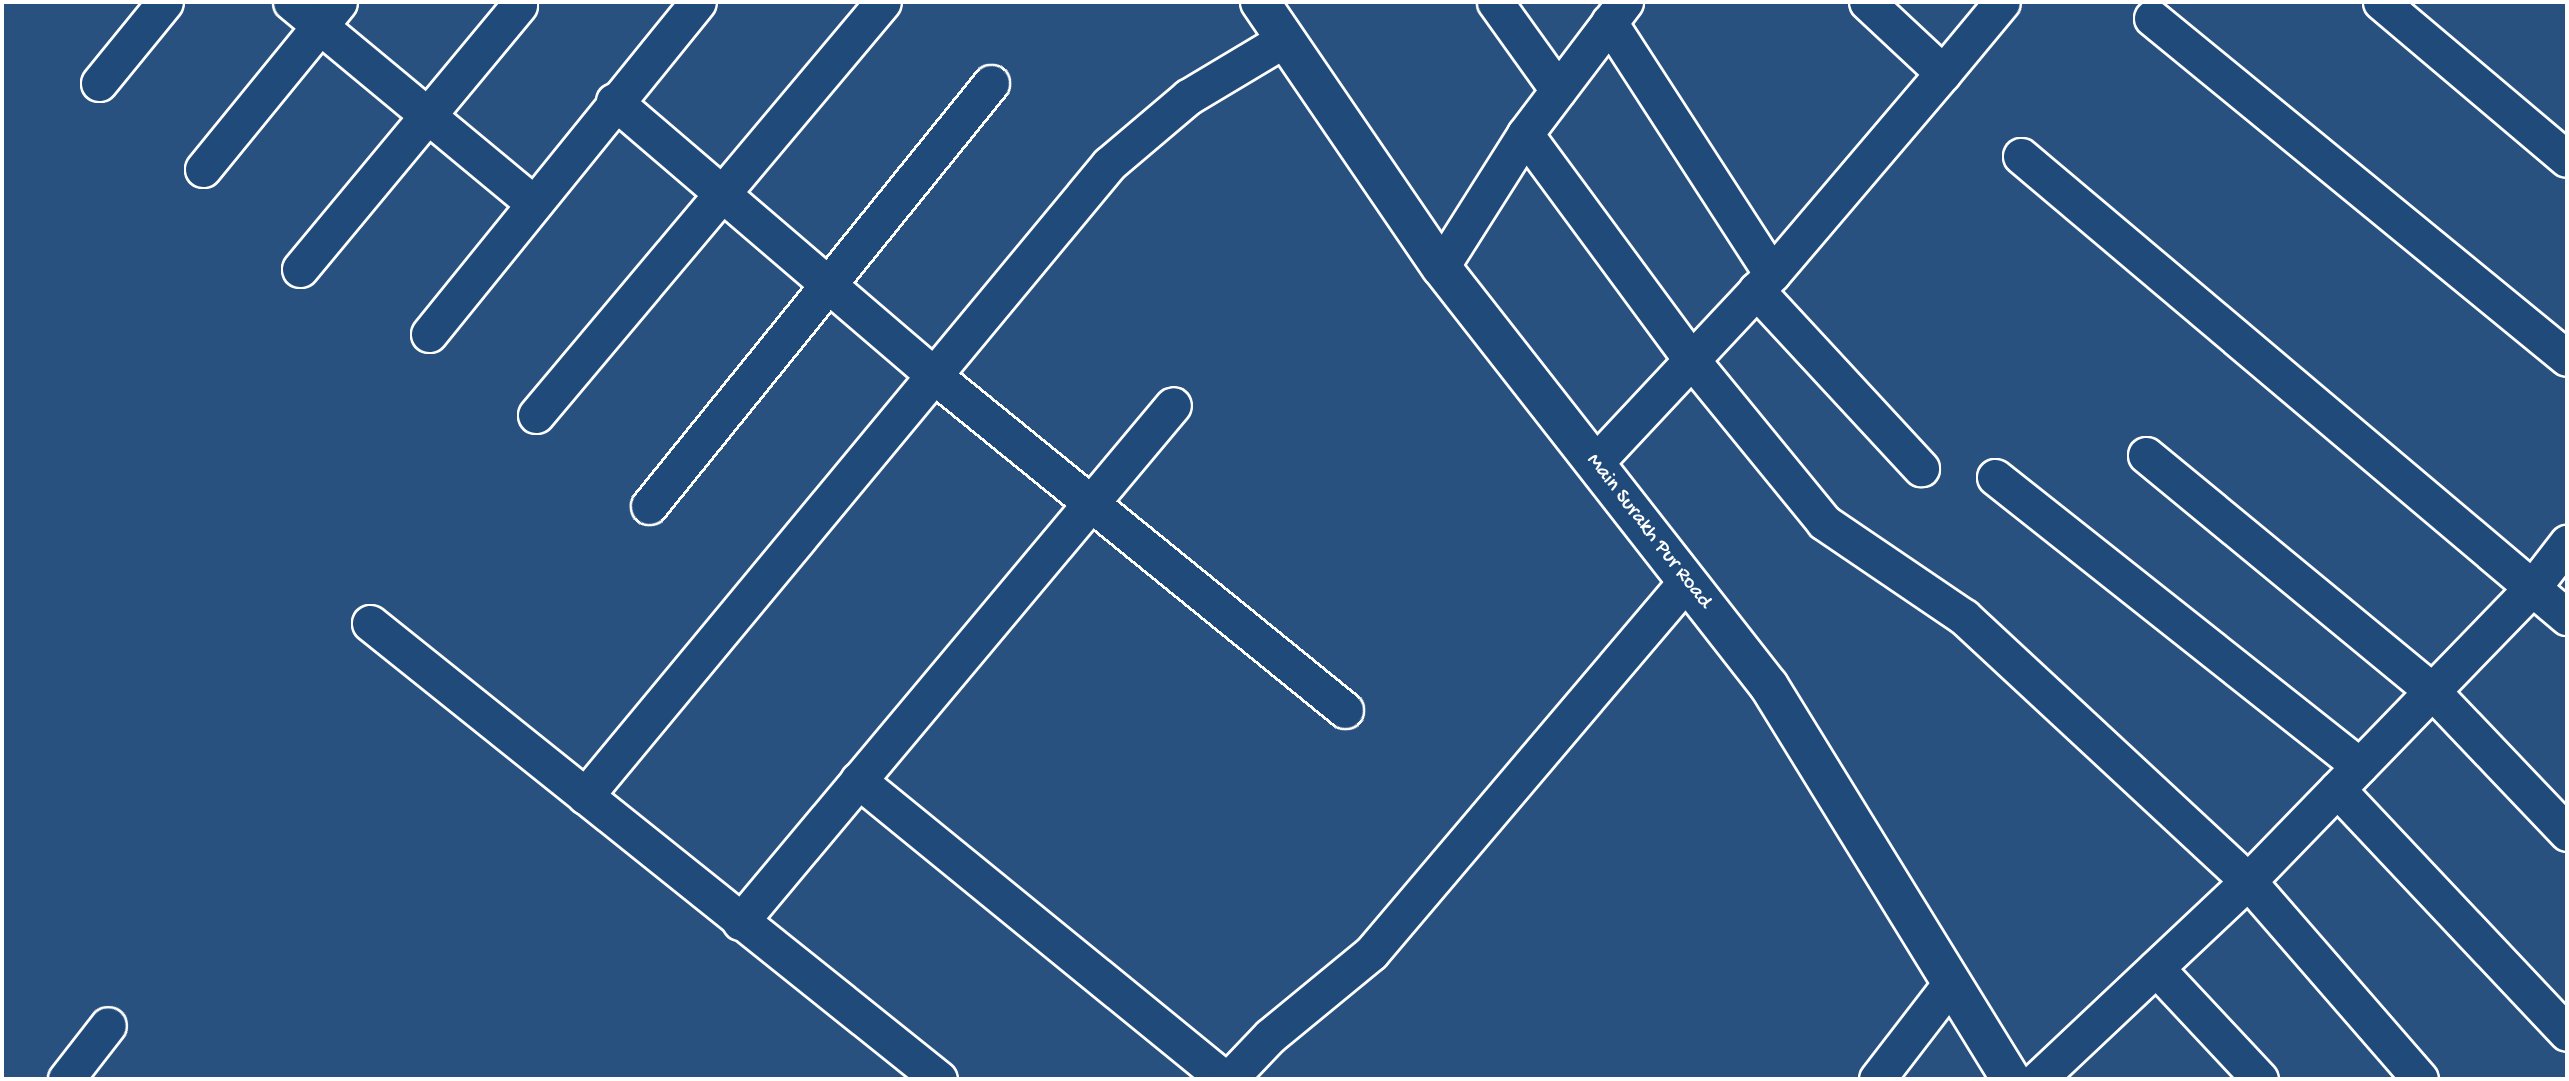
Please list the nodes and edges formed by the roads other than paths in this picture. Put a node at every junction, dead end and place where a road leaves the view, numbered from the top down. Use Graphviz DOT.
graph roads {
  1 [pos="165,2"];
  2 [pos="291,2"];
  3 [pos="698,2"];
  4 [pos="883,2"];
  5 [pos="1260,2"];
  6 [pos="1495,2"];
  7 [pos="1867,2"];
  8 [pos="2002,2"];
  9 [pos="2381,2"];
  10 [pos="519,5"];
  11 [pos="1617,12"];
  12 [pos="330,14"];
  13 [pos="2152,18"];
  14 [pos="1286,39"];
  15 [pos="1942,73"];
  16 [pos="99,83"];
  17 [pos="991,83"];
  18 [pos="1558,90"];
  19 [pos="614,101"];
  20 [pos="428,116"];
  21 [pos="1525,135"];
  22 [pos="2021,156"];
  23 [pos="2567,159"];
  24 [pos="203,169"];
  25 [pos="723,195"];
  26 [pos="533,203"];
  27 [pos="1441,267"];
  28 [pos="300,269"];
  29 [pos="1764,282"];
  30 [pos="827,283"];
  31 [pos="429,334"];
  32 [pos="1690,358"];
  33 [pos="2567,358"];
  34 [pos="937,378"];
  35 [pos="1173,405"];
  36 [pos="536,415"];
  37 [pos="2146,454"];
  38 [pos="1595,463"];
  39 [pos="1921,468"];
  40 [pos="1995,477"];
  41 [pos="1091,500"];
  42 [pos="649,506"];
  43 [pos="2567,543"];
  44 [pos="1687,581"];
  45 [pos="2533,587"];
  46 [pos="2567,617"];
  47 [pos="370,624"];
  48 [pos="2432,691"];
  49 [pos="1345,710"];
  50 [pos="2348,777"];
  51 [pos="858,779"];
  52 [pos="584,796"];
  53 [pos="2567,834"];
  54 [pos="2248,881"];
  55 [pos="740,922"];
  56 [pos="2156,968"];
  57 [pos="1951,983"];
  58 [pos="108,1025"];
  59 [pos="2567,1033"];
  60 [pos="66,1079"];
  61 [pos="939,1079"];
  62 [pos="1227,1079"];
  63 [pos="1877,1079"];
  64 [pos="2011,1079"];
  65 [pos="2038,1079"];
  66 [pos="2260,1079"];
  67 [pos="2420,1079"];
  1 -- 16 [label="street"];
  2 -- 12 [label="street"];
  3 -- 19 [label="street"];
  4 -- 25 [label="street"];
  5 -- 14 [label="street, Main Surakh Pur Road"];
  6 -- 18 [label="street"];
  7 -- 15 [label="street"];
  8 -- 15 [label="street"];
  9 -- 23 [label="street"];
  10 -- 20 [label="street"];
  11 -- 18 [label="street"];
  11 -- 29 [label="street"];
  12 -- 20 [label="street"];
  12 -- 24 [label="street"];
  13 -- 33 [label="street"];
  14 -- 27 [label="street, Main Surakh Pur Road"];
  14 -- 34 [label="street"];
  15 -- 29 [label="street"];
  17 -- 30 [label="street"];
  18 -- 21 [label="street"];
  19 -- 25 [label="street"];
  19 -- 26 [label="street"];
  20 -- 26 [label="street"];
  20 -- 28 [label="street"];
  21 -- 27 [label="street"];
  21 -- 32 [label="street"];
  22 -- 45 [label="street"];
  25 -- 30 [label="street"];
  25 -- 36 [label="street"];
  26 -- 31 [label="street"];
  27 -- 38 [label="street, Main Surakh Pur Road"];
  29 -- 32 [label="street"];
  29 -- 39 [label="street"];
  30 -- 34 [label="street"];
  30 -- 42 [label="street"];
  32 -- 38 [label="street"];
  32 -- 54 [label="street"];
  34 -- 41 [label="street"];
  34 -- 52 [label="street"];
  35 -- 41 [label="street"];
  37 -- 48 [label="street"];
  38 -- 44 [label="street, Main Surakh Pur Road"];
  40 -- 50 [label="street"];
  41 -- 49 [label="street"];
  41 -- 51 [label="street"];
  43 -- 45 [label="street"];
  44 -- 57 [label="street, Main Surakh Pur Road"];
  44 -- 62 [label="street"];
  45 -- 46 [label="street"];
  45 -- 48 [label="street"];
  47 -- 52 [label="street"];
  48 -- 50 [label="street"];
  48 -- 53 [label="street"];
  50 -- 54 [label="street"];
  50 -- 59 [label="street"];
  51 -- 55 [label="street"];
  51 -- 62 [label="street"];
  52 -- 55 [label="street"];
  54 -- 56 [label="street"];
  54 -- 67 [label="street"];
  55 -- 61 [label="street"];
  56 -- 65 [label="street"];
  56 -- 66 [label="street"];
  57 -- 63 [label="street"];
  57 -- 64 [label="street, Main Surakh Pur Road"];
  58 -- 60 [label="street"];
}
